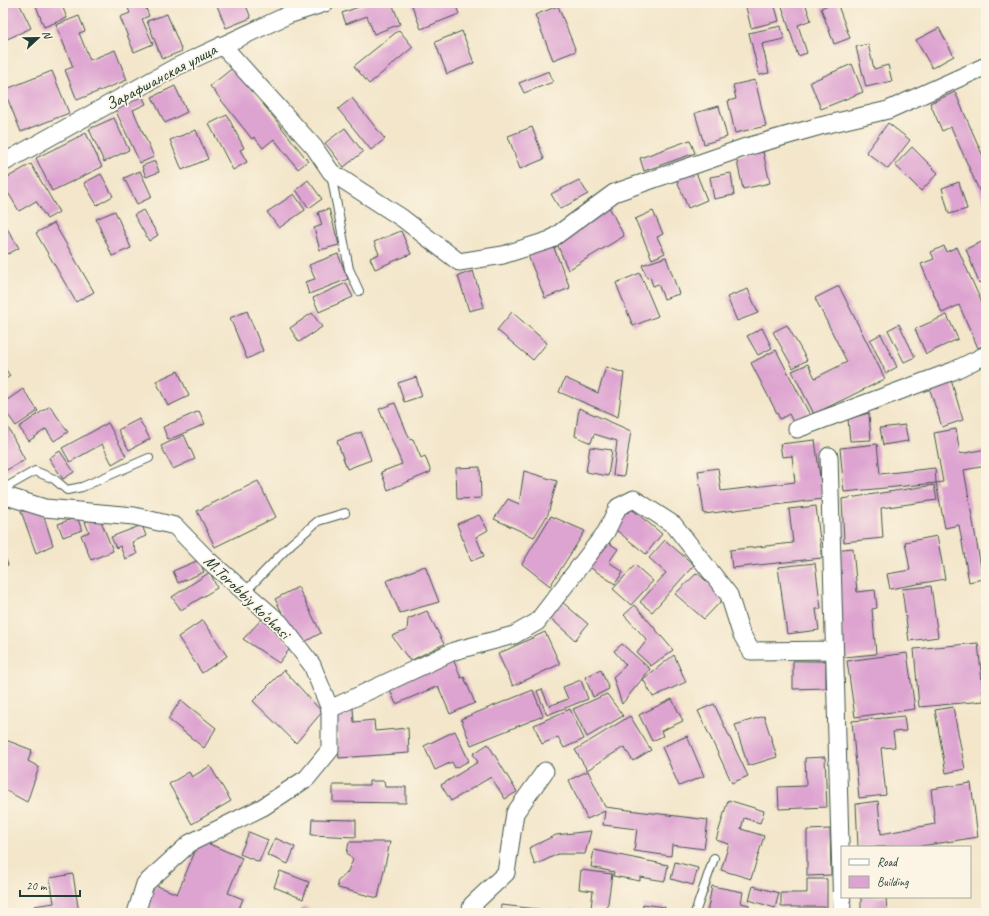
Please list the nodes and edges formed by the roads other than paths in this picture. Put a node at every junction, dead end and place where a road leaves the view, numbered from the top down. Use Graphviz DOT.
graph roads {
  1 [pos="325,3"];
  2 [pos="222,45"];
  3 [pos="986,66"];
  4 [pos="3,163"];
  5 [pos="331,172"];
  6 [pos="359,291"];
  7 [pos="986,355"];
  8 [pos="797,429"];
  9 [pos="829,456"];
  10 [pos="149,458"];
  11 [pos="3,489"];
  12 [pos="3,495"];
  13 [pos="345,513"];
  14 [pos="245,592"];
  15 [pos="834,650"];
  16 [pos="330,709"];
  17 [pos="545,771"];
  18 [pos="714,858"];
  19 [pos="841,880"];
  20 [pos="842,898"];
  21 [pos="136,913"];
  22 [pos="470,913"];
  23 [pos="695,913"];
  24 [pos="842,913"];
  1 -- 2 [label="street, Зарафшанская улица"];
  2 -- 4 [label="street, Зарафшанская улица"];
  2 -- 5 [label="street"];
  3 -- 5 [label="street"];
  5 -- 6 [label="lane"];
  7 -- 8 [label="street"];
  9 -- 15 [label="street"];
  10 -- 11 [label="lane"];
  12 -- 14 [label="street, M.Torobbiy ko'chasi"];
  13 -- 14 [label="lane"];
  14 -- 16 [label="street, M.Torobbiy ko'chasi"];
  15 -- 16 [label="street"];
  15 -- 19 [label="street"];
  16 -- 21 [label="street, M.Torobbiy ko'chasi"];
  17 -- 22 [label="street"];
  18 -- 23 [label="lane"];
  20 -- 24 [label="street"];
}
